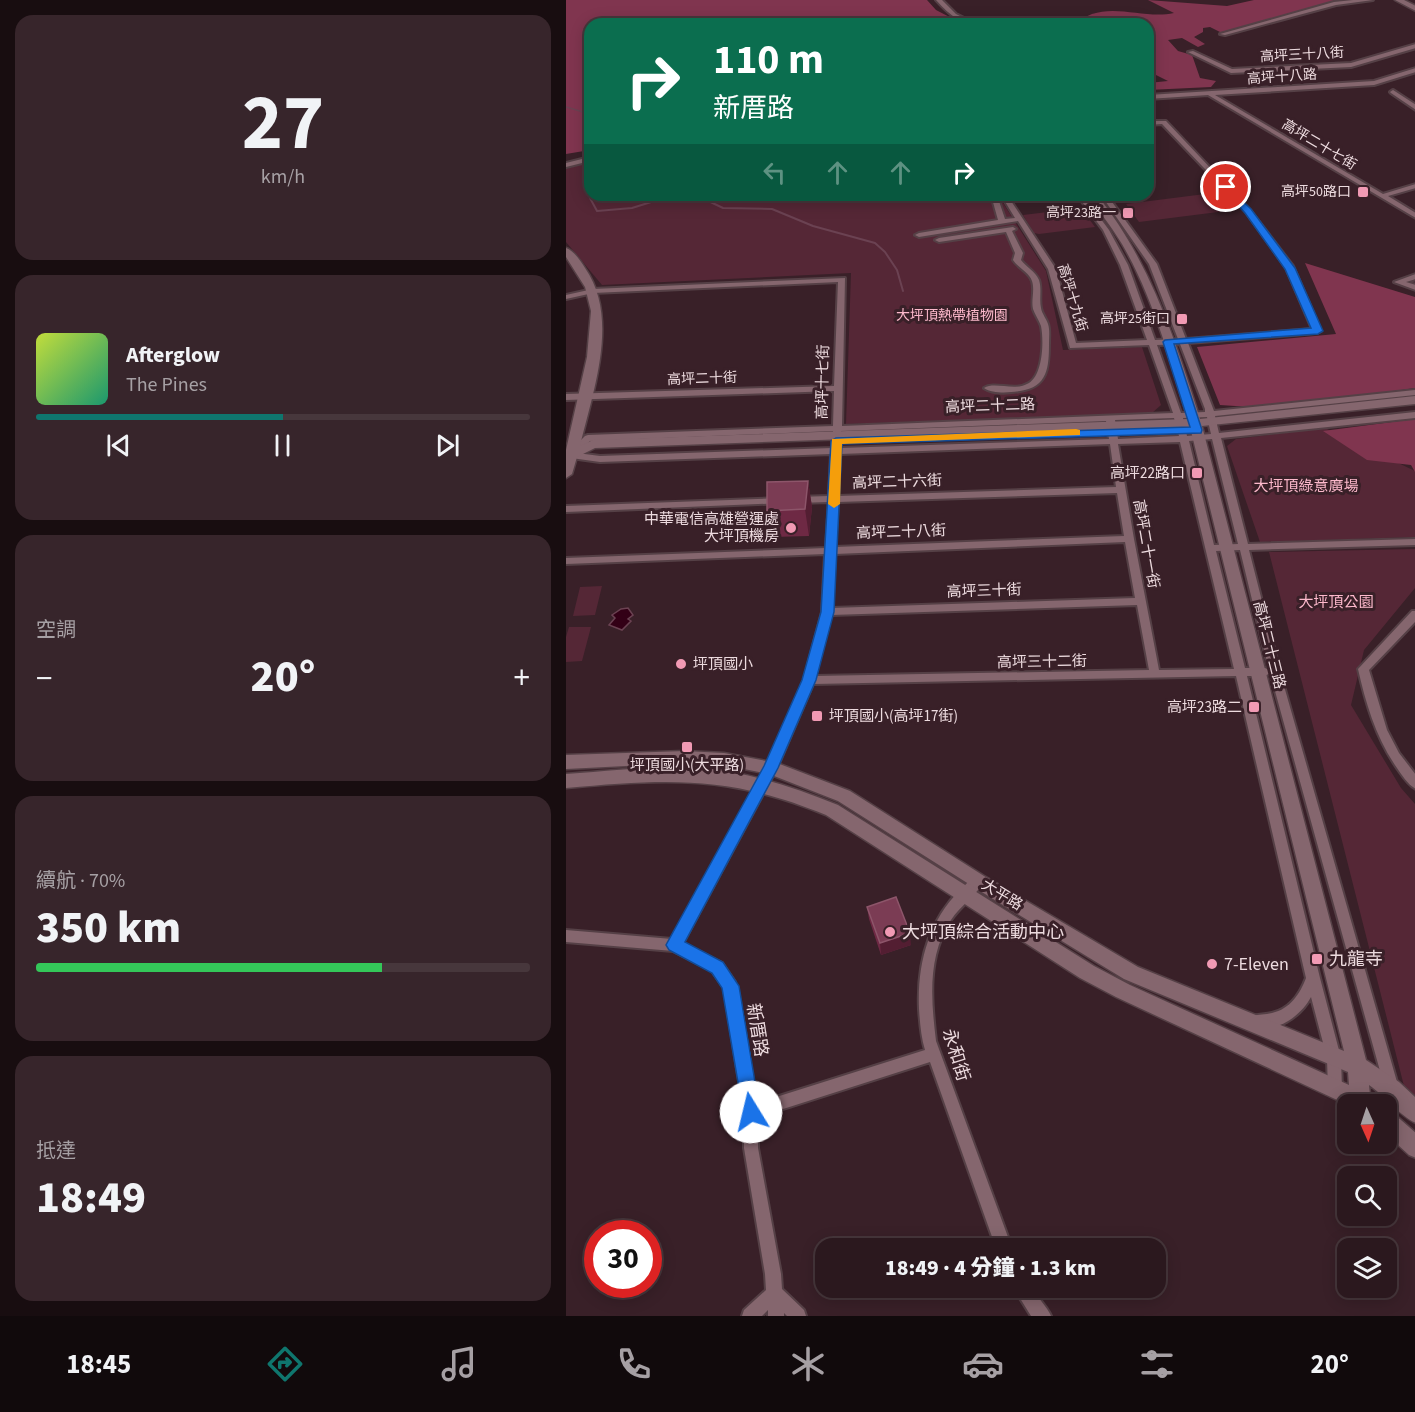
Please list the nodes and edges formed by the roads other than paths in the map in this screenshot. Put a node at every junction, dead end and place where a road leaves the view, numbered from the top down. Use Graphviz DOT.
graph roads {
  1 [pos="939,0"];
  2 [pos="1370,0"];
  3 [pos="1399,0"];
  4 [pos="1415,9"];
  5 [pos="960,18"];
  6 [pos="1223,34"];
  7 [pos="1415,46"];
  8 [pos="1191,52"];
  9 [pos="1415,70"];
  10 [pos="1393,92"];
  11 [pos="1210,93"];
  12 [pos="1154,97"];
  13 [pos="1415,108"];
  14 [pos="1154,123"];
  15 [pos="584,160"];
  16 [pos="566,165"];
  17 [pos="1415,186"];
  18 [pos="1382,196"];
  19 [pos="996,201"];
  20 [pos="1008,201"];
  21 [pos="1084,201"];
  22 [pos="1097,201"];
  23 [pos="1108,201"];
  24 [pos="1415,216"];
  25 [pos="1020,219"];
  26 [pos="1002,222"];
  27 [pos="1025,228"];
  28 [pos="1008,230"];
  29 [pos="919,235"];
  30 [pos="939,240"];
  31 [pos="566,251"];
  32 [pos="1415,276"];
  33 [pos="1415,288"];
  34 [pos="593,291"];
  35 [pos="566,297"];
  36 [pos="1184,341"];
  37 [pos="1168,342"];
  38 [pos="1153,343"];
  39 [pos="839,388"];
  40 [pos="988,388"];
  41 [pos="1415,392"];
  42 [pos="584,396"];
  43 [pos="566,397"];
  44 [pos="1415,400"];
  45 [pos="1415,406"];
  46 [pos="1415,416"];
  47 [pos="1214,425"];
  48 [pos="1188,427"];
  49 [pos="1112,429"];
  50 [pos="837,439"];
  51 [pos="571,455"];
  52 [pos="566,474"];
  53 [pos="1121,490"];
  54 [pos="834,499"];
  55 [pos="566,509"];
  56 [pos="1129,539"];
  57 [pos="1415,542"];
  58 [pos="1217,548"];
  59 [pos="1245,548"];
  60 [pos="832,550"];
  61 [pos="566,561"];
  62 [pos="1141,601"];
  63 [pos="827,612"];
  64 [pos="1415,614"];
  65 [pos="1275,672"];
  66 [pos="1249,673"];
  67 [pos="1155,675"];
  68 [pos="809,680"];
  69 [pos="566,762"];
  70 [pos="771,768"];
  71 [pos="566,781"];
  72 [pos="761,784"];
  73 [pos="1415,784"];
  74 [pos="978,881"];
  75 [pos="963,894"];
  76 [pos="566,936"];
  77 [pos="675,945"];
  78 [pos="1313,978"];
  79 [pos="1244,1021"];
  80 [pos="934,1054"];
  81 [pos="1334,1058"];
  82 [pos="1358,1065"];
  83 [pos="1392,1089"];
  84 [pos="1336,1090"];
  85 [pos="1345,1094"];
  86 [pos="1362,1094"];
  87 [pos="1391,1094"];
  88 [pos="751,1112"];
  89 [pos="1415,1113"];
  90 [pos="1397,1131"];
  91 [pos="1415,1148"];
  92 [pos="1000,1238"];
  93 [pos="775,1293"];
  94 [pos="1028,1298"];
  95 [pos="750,1316"];
  96 [pos="776,1316"];
  97 [pos="798,1316"];
  98 [pos="1043,1316"];
  1 -- 5 [label="street"];
  2 -- 6 [label="street"];
  3 -- 4 [label="street"];
  7 -- 8 [label="street, 高坪三十八街"];
  9 -- 11 [label="street, 高坪十八路"];
  10 -- 13 [label="street"];
  11 -- 12 [label="street, 高坪十八路"];
  11 -- 18 [label="street, 高坪二十七街"];
  14 -- 36 [label="street, 高坪十九街"];
  15 -- 16 [label="street"];
  17 -- 18 [label="street"];
  18 -- 24 [label="street, 高坪二十七街"];
  19 -- 26 [label="street"];
  20 -- 25 [label="street, 高坪十九街"];
  21 -- 38 [label="street, 高坪二十三路"];
  22 -- 37 [label="street, 高坪二十三路"];
  23 -- 36 [label="street, 高坪二十三路"];
  25 -- 26 [label="street"];
  25 -- 27 [label="street, 高坪十九街"];
  26 -- 29 [label="street"];
  27 -- 28 [label="street"];
  27 -- 38 [label="street, 高坪十九街"];
  28 -- 30 [label="street"];
  28 -- 40 [label="street"];
  31 -- 34 [label="street"];
  32 -- 33 [label="street"];
  34 -- 35 [label="street, 高坪十七街"];
  34 -- 39 [label="street, 高坪十七街"];
  34 -- 42 [label="street"];
  36 -- 37 [label="street, 高坪十九街"];
  36 -- 47 [label="street, 高坪二十三路"];
  37 -- 38 [label="street, 高坪十九街"];
  37 -- 48 [label="street, 高坪二十三路"];
  38 -- 48 [label="street, 高坪二十三路"];
  39 -- 42 [label="street, 高坪二十街"];
  39 -- 50 [label="street, 高坪十七街"];
  41 -- 47 [label="street, 高坪二十二路"];
  42 -- 43 [label="street, 高坪二十街"];
  42 -- 51 [label="street"];
  44 -- 47 [label="street, 高坪二十二路"];
  45 -- 47 [label="street, 高坪二十二路"];
  46 -- 47 [label="street, 高坪二十二路"];
  47 -- 48 [label="street, 高坪二十二路"];
  47 -- 59 [label="street, 高坪二十三路"];
  48 -- 49 [label="street, 高坪二十二路"];
  48 -- 58 [label="street, 高坪二十三路"];
  49 -- 50 [label="street, 高坪二十二路"];
  49 -- 53 [label="street, 高坪二十一街"];
  50 -- 51 [label="street, 高坪二十二路"];
  50 -- 54 [label="street, 高坪十七街"];
  51 -- 52 [label="street"];
  53 -- 54 [label="street, 高坪二十六街"];
  53 -- 56 [label="street, 高坪二十一街"];
  54 -- 55 [label="street, 高坪二十六街"];
  54 -- 60 [label="street, 高坪十七街"];
  56 -- 60 [label="street, 高坪二十八街"];
  56 -- 62 [label="street, 高坪二十一街"];
  57 -- 59 [label="street"];
  58 -- 59 [label="street"];
  58 -- 66 [label="street, 高坪二十三路"];
  59 -- 65 [label="street, 高坪二十三路"];
  60 -- 61 [label="street, 高坪二十八街"];
  60 -- 63 [label="street, 高坪十七街"];
  62 -- 63 [label="street, 高坪三十街"];
  62 -- 67 [label="street, 高坪二十一街"];
  63 -- 68 [label="street, 高坪十七街"];
  64 -- 73 [label="street"];
  65 -- 66 [label="street, 高坪三十二街"];
  65 -- 83 [label="street, 高坪二十三路"];
  66 -- 67 [label="street, 高坪三十二街"];
  66 -- 78 [label="street, 高坪二十三路"];
  66 -- 82 [label="street, 高坪二十三路"];
  67 -- 68 [label="street, 高坪三十二街"];
  68 -- 70 [label="street, 高坪十七街"];
  69 -- 70 [label="street, 大平路"];
  70 -- 72 [label="street, 高坪十七街"];
  70 -- 74 [label="street, 大平路"];
  71 -- 72 [label="street, 大平路"];
  72 -- 75 [label="street, 大平路"];
  72 -- 77 [label="street"];
  74 -- 75 [label="street, 永和街"];
  74 -- 79 [label="street, 大平路"];
  75 -- 80 [label="street, 永和街"];
  75 -- 84 [label="street, 大平路"];
  76 -- 77 [label="street, 新厝路"];
  77 -- 88 [label="street, 新厝路"];
  78 -- 79 [label="street"];
  78 -- 81 [label="street, 高坪二十三路"];
  79 -- 81 [label="street, 大平路"];
  80 -- 88 [label="street"];
  80 -- 92 [label="street, 永和街"];
  81 -- 82 [label="street, 大平路"];
  81 -- 84 [label="street, 高坪二十三路"];
  82 -- 83 [label="street, 大平路"];
  82 -- 86 [label="street, 高坪二十三路"];
  83 -- 87 [label="street"];
  83 -- 89 [label="street, 大平路"];
  84 -- 85 [label="street, 大平路"];
  88 -- 93 [label="street, 新厝路"];
  90 -- 91 [label="street"];
  93 -- 95 [label="street"];
  93 -- 96 [label="street, 新厝路"];
  93 -- 97 [label="street"];
  94 -- 98 [label="street"];
}
